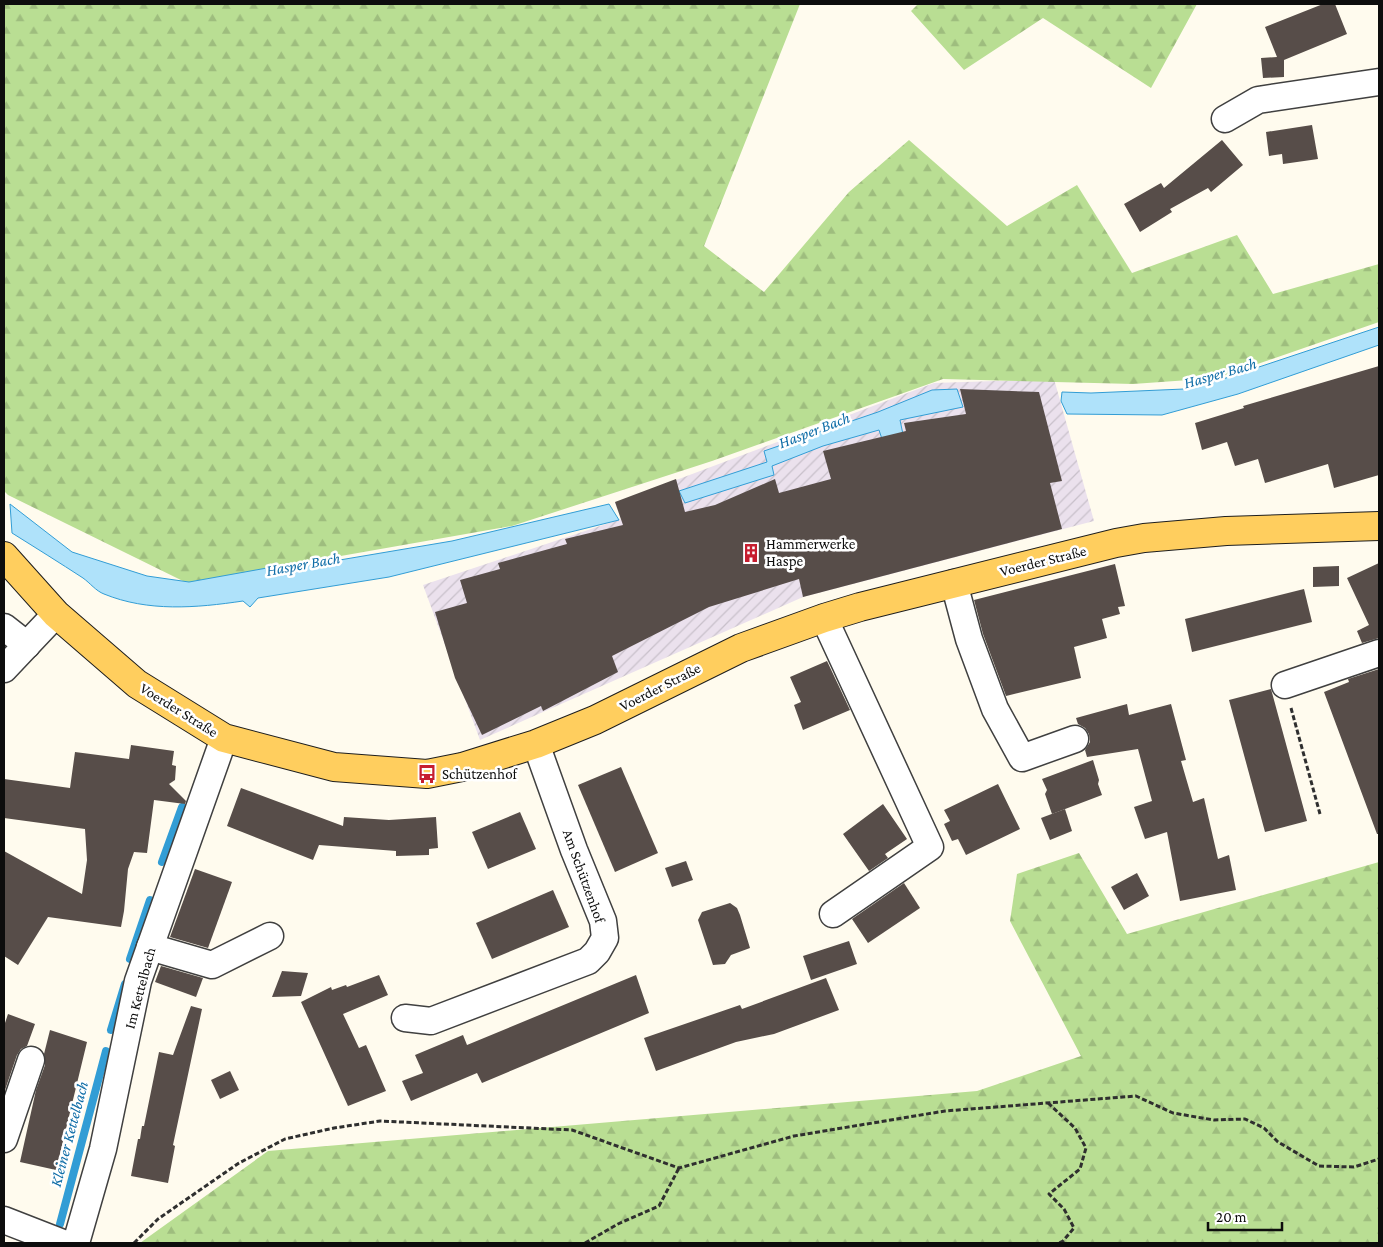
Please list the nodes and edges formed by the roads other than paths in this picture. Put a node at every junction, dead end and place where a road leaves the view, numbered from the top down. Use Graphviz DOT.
graph roads {
  1 [pos="1379,82"];
  2 [pos="1225,119"];
  3 [pos="1379,526"];
  4 [pos="4,556"];
  5 [pos="954,583"];
  6 [pos="56,614"];
  7 [pos="824,618"];
  8 [pos="4,627"];
  9 [pos="27,645"];
  10 [pos="1379,653"];
  11 [pos="4,669"];
  12 [pos="1284,685"];
  13 [pos="224,738"];
  14 [pos="1075,739"];
  15 [pos="536,744"];
  16 [pos="833,914"];
  17 [pos="270,936"];
  18 [pos="150,947"];
  19 [pos="405,1018"];
  20 [pos="31,1060"];
  21 [pos="4,1139"];
  22 [pos="4,1220"];
  23 [pos="63,1243"];
  24 [pos="76,1243"];
  1 -- 2 [label="street"];
  3 -- 5 [label="main road, Voerder Straße"];
  4 -- 6 [label="main road, Voerder Straße"];
  5 -- 7 [label="main road, Voerder Straße"];
  5 -- 14 [label="street"];
  6 -- 9 [label="street"];
  6 -- 13 [label="main road, Voerder Straße"];
  7 -- 15 [label="main road, Voerder Straße"];
  7 -- 16 [label="street"];
  8 -- 9 [label="street"];
  9 -- 11 [label="street"];
  10 -- 12 [label="street"];
  13 -- 15 [label="main road, Voerder Straße"];
  13 -- 18 [label="street, Im Kettelbach"];
  15 -- 19 [label="street, Am Schützenhof"];
  17 -- 18 [label="street"];
  18 -- 24 [label="street, Im Kettelbach"];
  20 -- 21 [label="street"];
  22 -- 23 [label="street"];
}
